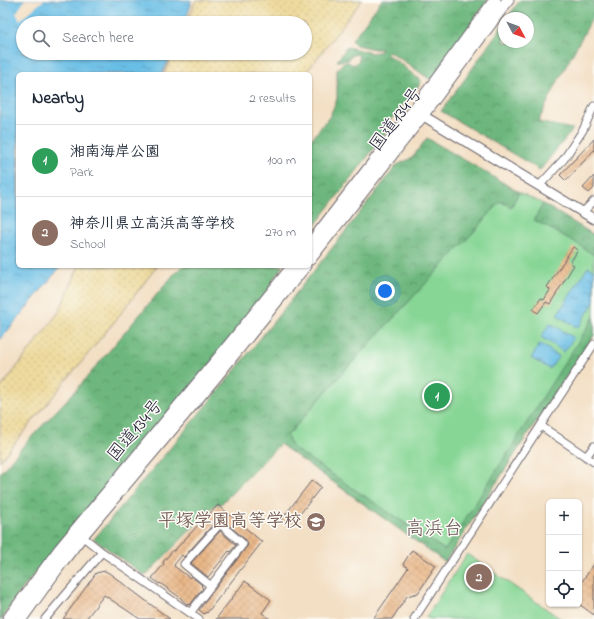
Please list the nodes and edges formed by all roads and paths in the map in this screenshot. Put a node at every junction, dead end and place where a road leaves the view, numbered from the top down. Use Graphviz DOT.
graph roads {
  1 [pos="495,0"];
  2 [pos="508,0"];
  3 [pos="594,106"];
  4 [pos="418,113"];
  5 [pos="539,186"];
  6 [pos="594,201"];
  7 [pos="583,212"];
  8 [pos="594,219"];
  9 [pos="312,242"];
  10 [pos="312,256"];
  11 [pos="291,268"];
  12 [pos="303,268"];
  13 [pos="593,348"];
  14 [pos="541,426"];
  15 [pos="594,446"];
  16 [pos="586,457"];
  17 [pos="594,462"];
  18 [pos="82,536"];
  19 [pos="102,552"];
  20 [pos="211,586"];
  21 [pos="193,617"];
  22 [pos="8,619"];
  23 [pos="21,619"];
  24 [pos="45,619"];
  25 [pos="414,619"];
  1 -- 4 [label="highway, 国道134号"];
  2 -- 4 [label="highway, 国道134号"];
  3 -- 5 [label="street"];
  4 -- 5 [label="main road"];
  4 -- 9 [label="highway, 国道134号"];
  4 -- 10 [label="highway, 国道134号"];
  5 -- 7 [label="main road"];
  6 -- 7 [label="street"];
  7 -- 8 [label="main road"];
  11 -- 22 [label="highway, 国道134号"];
  12 -- 18 [label="highway, 国道134号"];
  13 -- 14 [label="street"];
  14 -- 16 [label="street"];
  14 -- 25 [label="street"];
  15 -- 16 [label="street"];
  16 -- 17 [label="street"];
  18 -- 19 [label="street"];
  18 -- 23 [label="highway, 国道134号"];
  19 -- 21 [label="street"];
  19 -- 24 [label="street"];
  20 -- 20 [label="street"];
  20 -- 21 [label="street"];
}
